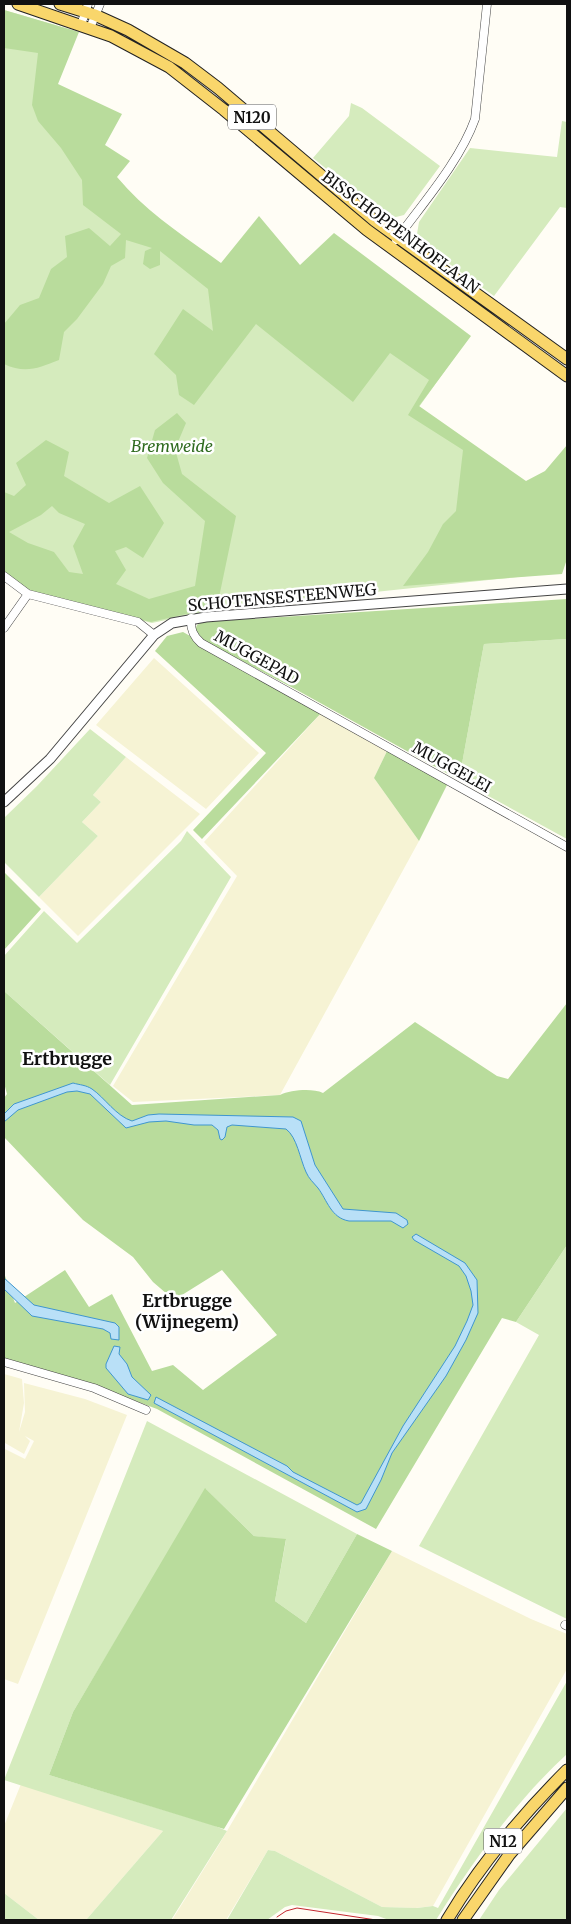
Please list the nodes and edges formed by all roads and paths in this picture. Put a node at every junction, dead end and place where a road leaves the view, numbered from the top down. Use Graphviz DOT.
graph roads {
  1 [pos="18,4"];
  2 [pos="60,4"];
  3 [pos="100,4"];
  4 [pos="487,4"];
  5 [pos="90,10"];
  6 [pos="85,26"];
  7 [pos="398,237"];
  8 [pos="390,248"];
  9 [pos="567,359"];
  10 [pos="567,376"];
  11 [pos="4,576"];
  12 [pos="567,589"];
  13 [pos="28,594"];
  14 [pos="191,618"];
  15 [pos="4,628"];
  16 [pos="154,635"];
  17 [pos="324,710"];
  18 [pos="4,802"];
  19 [pos="567,847"];
  20 [pos="4,1362"];
  21 [pos="146,1410"];
  22 [pos="567,1770"];
  23 [pos="567,1788"];
  24 [pos="447,1920"];
  25 [pos="463,1920"];
  1 -- 6 [label="main road, BISSCHOPPENHOFLAAN / N120"];
  2 -- 5 [label="main road, BISSCHOPPENHOFLAAN / N120"];
  3 -- 5 [label="street"];
  4 -- 7 [label="street"];
  5 -- 6 [label="street"];
  5 -- 7 [label="main road, BISSCHOPPENHOFLAAN / N120"];
  6 -- 8 [label="main road, BISSCHOPPENHOFLAAN / N120"];
  7 -- 8 [label="street"];
  7 -- 9 [label="main road, BISSCHOPPENHOFLAAN / N120"];
  8 -- 10 [label="main road, BISSCHOPPENHOFLAAN / N120"];
  11 -- 13 [label="street"];
  12 -- 14 [label="street, SCHOTENSESTEENWEG"];
  13 -- 15 [label="street"];
  13 -- 16 [label="street"];
  14 -- 16 [label="street, SCHOTENSESTEENWEG"];
  14 -- 17 [label="street, MUGGEPAD"];
  16 -- 18 [label="street, SCHOTENSESTEENWEG"];
  17 -- 19 [label="street, MUGGELEI"];
  20 -- 21 [label="street"];
  22 -- 24 [label="main road, N12"];
  23 -- 25 [label="main road, N12"];
}
